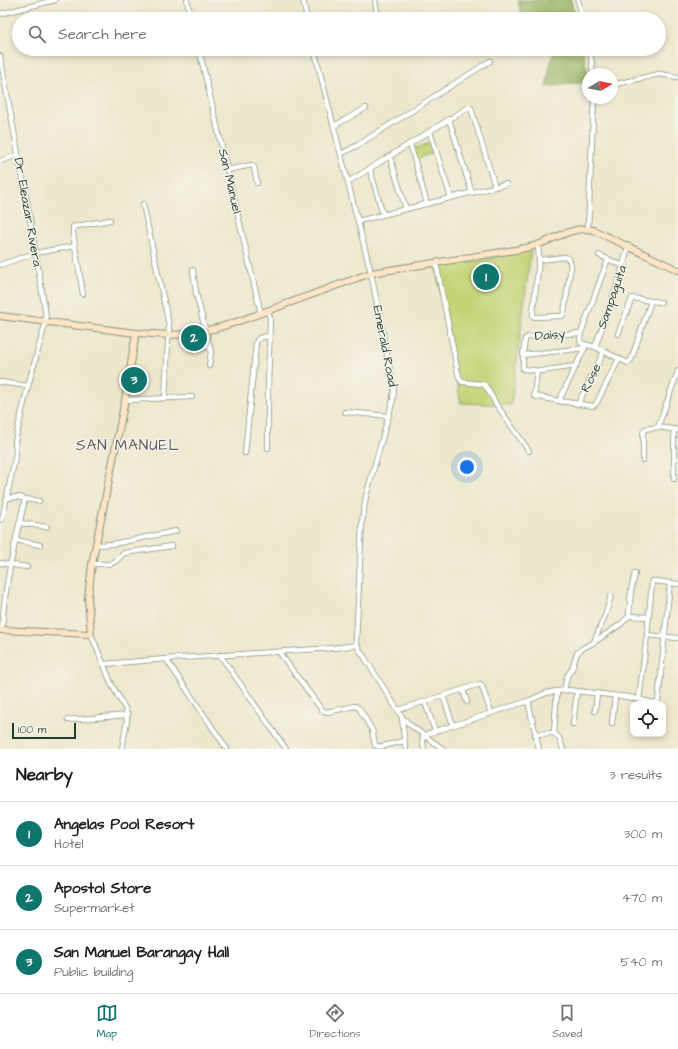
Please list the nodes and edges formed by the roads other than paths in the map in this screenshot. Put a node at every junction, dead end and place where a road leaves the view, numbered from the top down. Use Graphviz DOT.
graph roads {
  1 [pos="55,0"];
  2 [pos="187,0"];
  3 [pos="303,0"];
  4 [pos="374,0"];
  5 [pos="578,0"];
  6 [pos="190,12"];
  7 [pos="306,12"];
  8 [pos="377,12"];
  9 [pos="581,12"];
  10 [pos="0,14"];
  11 [pos="0,56"];
  12 [pos="200,56"];
  13 [pos="316,56"];
  14 [pos="591,56"];
  15 [pos="490,61"];
  16 [pos="592,68"];
  17 [pos="678,77"];
  18 [pos="618,84"];
  19 [pos="594,104"];
  20 [pos="366,108"];
  21 [pos="449,119"];
  22 [pos="334,126"];
  23 [pos="430,132"];
  24 [pos="410,144"];
  25 [pos="341,154"];
  26 [pos="18,155"];
  27 [pos="390,156"];
  28 [pos="0,161"];
  29 [pos="370,169"];
  30 [pos="228,170"];
  31 [pos="348,182"];
  32 [pos="257,183"];
  33 [pos="506,184"];
  34 [pos="495,187"];
  35 [pos="472,193"];
  36 [pos="451,198"];
  37 [pos="143,204"];
  38 [pos="427,204"];
  39 [pos="406,209"];
  40 [pos="383,215"];
  41 [pos="110,220"];
  42 [pos="358,221"];
  43 [pos="588,228"];
  44 [pos="538,244"];
  45 [pos="74,246"];
  46 [pos="628,247"];
  47 [pos="35,253"];
  48 [pos="599,255"];
  49 [pos="539,260"];
  50 [pos="608,260"];
  51 [pos="436,263"];
  52 [pos="0,266"];
  53 [pos="623,266"];
  54 [pos="193,270"];
  55 [pos="678,270"];
  56 [pos="371,273"];
  57 [pos="83,294"];
  58 [pos="651,301"];
  59 [pos="661,302"];
  60 [pos="268,311"];
  61 [pos="261,314"];
  62 [pos="0,316"];
  63 [pos="46,321"];
  64 [pos="206,331"];
  65 [pos="136,333"];
  66 [pos="581,333"];
  67 [pos="191,334"];
  68 [pos="618,334"];
  69 [pos="169,335"];
  70 [pos="269,336"];
  71 [pos="210,346"];
  72 [pos="586,346"];
  73 [pos="595,347"];
  74 [pos="604,351"];
  75 [pos="523,355"];
  76 [pos="619,359"];
  77 [pos="208,366"];
  78 [pos="576,366"];
  79 [pos="537,371"];
  80 [pos="678,371"];
  81 [pos="0,382"];
  82 [pos="28,386"];
  83 [pos="192,397"];
  84 [pos="165,398"];
  85 [pos="124,400"];
  86 [pos="559,401"];
  87 [pos="578,404"];
  88 [pos="345,412"];
  89 [pos="389,416"];
  90 [pos="658,427"];
  91 [pos="676,430"];
  92 [pos="268,448"];
  93 [pos="529,451"];
  94 [pos="244,453"];
  95 [pos="643,460"];
  96 [pos="674,479"];
  97 [pos="7,498"];
  98 [pos="25,500"];
  99 [pos="39,501"];
  100 [pos="2,520"];
  101 [pos="20,523"];
  102 [pos="47,528"];
  103 [pos="176,531"];
  104 [pos="16,540"];
  105 [pos="40,545"];
  106 [pos="96,545"];
  107 [pos="172,546"];
  108 [pos="0,564"];
  109 [pos="92,564"];
  110 [pos="10,565"];
  111 [pos="27,567"];
  112 [pos="635,572"];
  113 [pos="670,583"];
  114 [pos="678,584"];
  115 [pos="611,596"];
  116 [pos="2,608"];
  117 [pos="629,616"];
  118 [pos="648,617"];
  119 [pos="1,630"];
  120 [pos="91,634"];
  121 [pos="647,635"];
  122 [pos="664,636"];
  123 [pos="678,638"];
  124 [pos="593,643"];
  125 [pos="357,645"];
  126 [pos="279,652"];
  127 [pos="220,655"];
  128 [pos="166,659"];
  129 [pos="104,664"];
  130 [pos="463,690"];
  131 [pos="564,690"];
  132 [pos="557,691"];
  133 [pos="577,691"];
  134 [pos="597,694"];
  135 [pos="443,696"];
  136 [pos="615,696"];
  137 [pos="639,699"];
  138 [pos="528,701"];
  139 [pos="425,702"];
  140 [pos="467,702"];
  141 [pos="398,710"];
  142 [pos="595,711"];
  143 [pos="491,714"];
  144 [pos="128,715"];
  145 [pos="402,717"];
  146 [pos="68,720"];
  147 [pos="573,724"];
  148 [pos="612,724"];
  149 [pos="453,725"];
  150 [pos="435,731"];
  151 [pos="554,733"];
  152 [pos="535,734"];
  153 [pos="424,735"];
  154 [pos="404,741"];
  155 [pos="122,749"];
  156 [pos="226,749"];
  157 [pos="286,749"];
  158 [pos="406,749"];
  159 [pos="424,749"];
  160 [pos="442,749"];
  161 [pos="539,749"];
  162 [pos="563,749"];
  1 -- 10 [label="street"];
  2 -- 6 [label="street"];
  3 -- 7 [label="street"];
  4 -- 8 [label="street"];
  5 -- 9 [label="street"];
  11 -- 26 [label="street, Dr. Eleazar Rivera"];
  12 -- 30 [label="street, San Manuel"];
  13 -- 22 [label="street, Emerald Road"];
  14 -- 16 [label="street"];
  15 -- 25 [label="street"];
  17 -- 18 [label="street"];
  19 -- 43 [label="street"];
  20 -- 22 [label="street"];
  21 -- 23 [label="street"];
  21 -- 34 [label="street"];
  21 -- 35 [label="street"];
  22 -- 25 [label="street, Emerald Road"];
  23 -- 24 [label="street"];
  23 -- 36 [label="street"];
  24 -- 27 [label="street"];
  24 -- 38 [label="street"];
  25 -- 31 [label="street, Emerald Road"];
  26 -- 28 [label="street"];
  26 -- 47 [label="street, Dr. Eleazar Rivera"];
  27 -- 29 [label="street"];
  27 -- 39 [label="street"];
  29 -- 31 [label="street"];
  29 -- 40 [label="street"];
  30 -- 32 [label="street"];
  30 -- 61 [label="street, San Manuel"];
  31 -- 42 [label="street, Emerald Road"];
  33 -- 34 [label="street"];
  34 -- 35 [label="street"];
  35 -- 36 [label="street"];
  36 -- 38 [label="street"];
  37 -- 69 [label="street"];
  38 -- 39 [label="street"];
  39 -- 40 [label="street"];
  40 -- 42 [label="street"];
  41 -- 45 [label="street"];
  42 -- 56 [label="street, Emerald Road"];
  43 -- 44 [label="street"];
  43 -- 46 [label="street"];
  44 -- 49 [label="street"];
  44 -- 51 [label="street"];
  45 -- 47 [label="street"];
  45 -- 57 [label="street"];
  46 -- 53 [label="street, Sampaguita"];
  46 -- 55 [label="street"];
  47 -- 52 [label="street"];
  47 -- 63 [label="street, Dr. Eleazar Rivera"];
  48 -- 50 [label="street"];
  49 -- 49 [label="street"];
  50 -- 53 [label="street"];
  50 -- 66 [label="street, Daisy"];
  51 -- 56 [label="street"];
  51 -- 93 [label="street"];
  53 -- 73 [label="street, Sampaguita"];
  54 -- 64 [label="street"];
  56 -- 60 [label="street"];
  56 -- 89 [label="street, Emerald Road"];
  58 -- 59 [label="street"];
  58 -- 68 [label="street"];
  58 -- 76 [label="street"];
  60 -- 61 [label="street"];
  60 -- 70 [label="street"];
  61 -- 64 [label="street"];
  62 -- 63 [label="street"];
  63 -- 65 [label="street"];
  63 -- 82 [label="street"];
  64 -- 67 [label="street"];
  64 -- 71 [label="street"];
  65 -- 69 [label="street"];
  65 -- 85 [label="street"];
  66 -- 72 [label="street"];
  66 -- 75 [label="street, Daisy"];
  67 -- 69 [label="street"];
  67 -- 71 [label="street"];
  69 -- 84 [label="street"];
  70 -- 92 [label="street"];
  70 -- 94 [label="street"];
  71 -- 77 [label="street"];
  72 -- 73 [label="street"];
  72 -- 75 [label="street"];
  72 -- 78 [label="street"];
  73 -- 74 [label="street"];
  74 -- 76 [label="street"];
  74 -- 87 [label="street, Rose"];
  75 -- 79 [label="street, Daisy"];
  76 -- 87 [label="street"];
  78 -- 79 [label="street"];
  78 -- 86 [label="street"];
  79 -- 86 [label="street"];
  80 -- 90 [label="street"];
  81 -- 82 [label="street"];
  82 -- 97 [label="street"];
  83 -- 84 [label="street"];
  84 -- 85 [label="street"];
  85 -- 106 [label="street"];
  86 -- 87 [label="street"];
  88 -- 89 [label="street"];
  89 -- 125 [label="street, Emerald Road"];
  90 -- 91 [label="street"];
  90 -- 95 [label="street"];
  91 -- 96 [label="street"];
  97 -- 98 [label="street"];
  97 -- 100 [label="street"];
  98 -- 99 [label="street"];
  98 -- 101 [label="street"];
  101 -- 102 [label="street"];
  101 -- 104 [label="street"];
  103 -- 106 [label="street"];
  104 -- 105 [label="street"];
  104 -- 110 [label="street"];
  106 -- 109 [label="street"];
  107 -- 109 [label="street"];
  108 -- 110 [label="street"];
  109 -- 120 [label="street"];
  110 -- 111 [label="street"];
  110 -- 116 [label="street"];
  112 -- 117 [label="street"];
  113 -- 114 [label="street"];
  113 -- 118 [label="street"];
  113 -- 122 [label="street"];
  115 -- 124 [label="street"];
  116 -- 119 [label="street"];
  117 -- 118 [label="street"];
  117 -- 124 [label="street"];
  118 -- 121 [label="street"];
  119 -- 120 [label="street"];
  120 -- 129 [label="street"];
  121 -- 122 [label="street"];
  121 -- 137 [label="street"];
  122 -- 123 [label="street"];
  122 -- 137 [label="street"];
  124 -- 131 [label="street"];
  125 -- 126 [label="street"];
  125 -- 141 [label="street"];
  126 -- 127 [label="street"];
  126 -- 154 [label="street"];
  127 -- 128 [label="street"];
  127 -- 157 [label="street"];
  128 -- 129 [label="street"];
  128 -- 156 [label="street"];
  129 -- 144 [label="street"];
  130 -- 135 [label="street"];
  130 -- 140 [label="street"];
  130 -- 143 [label="street"];
  131 -- 132 [label="street"];
  131 -- 133 [label="street"];
  132 -- 138 [label="street"];
  132 -- 151 [label="street"];
  133 -- 134 [label="street"];
  133 -- 147 [label="street"];
  134 -- 136 [label="street"];
  134 -- 142 [label="street"];
  135 -- 139 [label="street"];
  135 -- 149 [label="street"];
  136 -- 137 [label="street"];
  136 -- 148 [label="street"];
  138 -- 143 [label="street"];
  138 -- 152 [label="street"];
  139 -- 141 [label="street"];
  139 -- 150 [label="street"];
  141 -- 145 [label="street"];
  143 -- 149 [label="street"];
  144 -- 146 [label="street"];
  144 -- 155 [label="street"];
  145 -- 153 [label="street"];
  145 -- 154 [label="street"];
  149 -- 150 [label="street"];
  150 -- 153 [label="street"];
  151 -- 152 [label="street"];
  151 -- 162 [label="street"];
  152 -- 161 [label="street"];
  153 -- 159 [label="street"];
  153 -- 160 [label="street"];
  154 -- 158 [label="street"];
}
